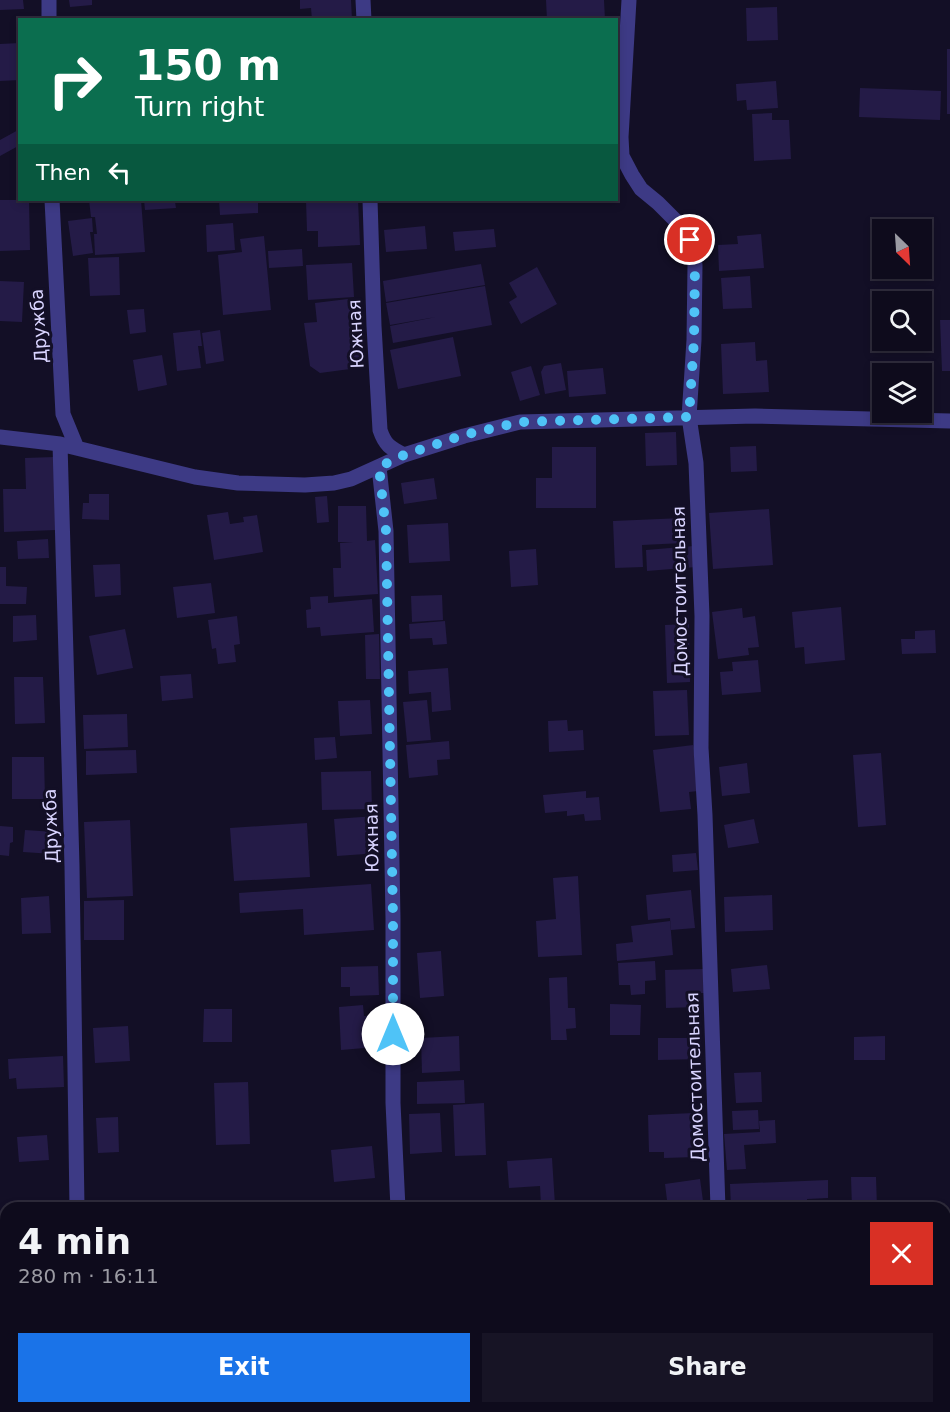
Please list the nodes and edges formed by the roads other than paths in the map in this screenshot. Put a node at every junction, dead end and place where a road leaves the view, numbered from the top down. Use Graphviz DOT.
graph roads {
  1 [pos="49,0"];
  2 [pos="363,0"];
  3 [pos="629,0"];
  4 [pos="49,18"];
  5 [pos="364,18"];
  6 [pos="52,201"];
  7 [pos="370,201"];
  8 [pos="689,417"];
  9 [pos="950,421"];
  10 [pos="0,437"];
  11 [pos="60,444"];
  12 [pos="77,448"];
  13 [pos="404,455"];
  14 [pos="379,467"];
  15 [pos="77,1202"];
  16 [pos="398,1202"];
  17 [pos="718,1202"];
  1 -- 4 [label="street"];
  2 -- 5 [label="street"];
  3 -- 8 [label="street, Домостоительная"];
  6 -- 12 [label="street, Дружба"];
  7 -- 13 [label="street, Южная"];
  8 -- 9 [label="street"];
  8 -- 13 [label="street"];
  8 -- 17 [label="street, Домостоительная"];
  10 -- 11 [label="street"];
  11 -- 12 [label="street"];
  11 -- 15 [label="street, Дружба"];
  12 -- 14 [label="street"];
  13 -- 14 [label="street"];
  14 -- 16 [label="street, Южная"];
}
